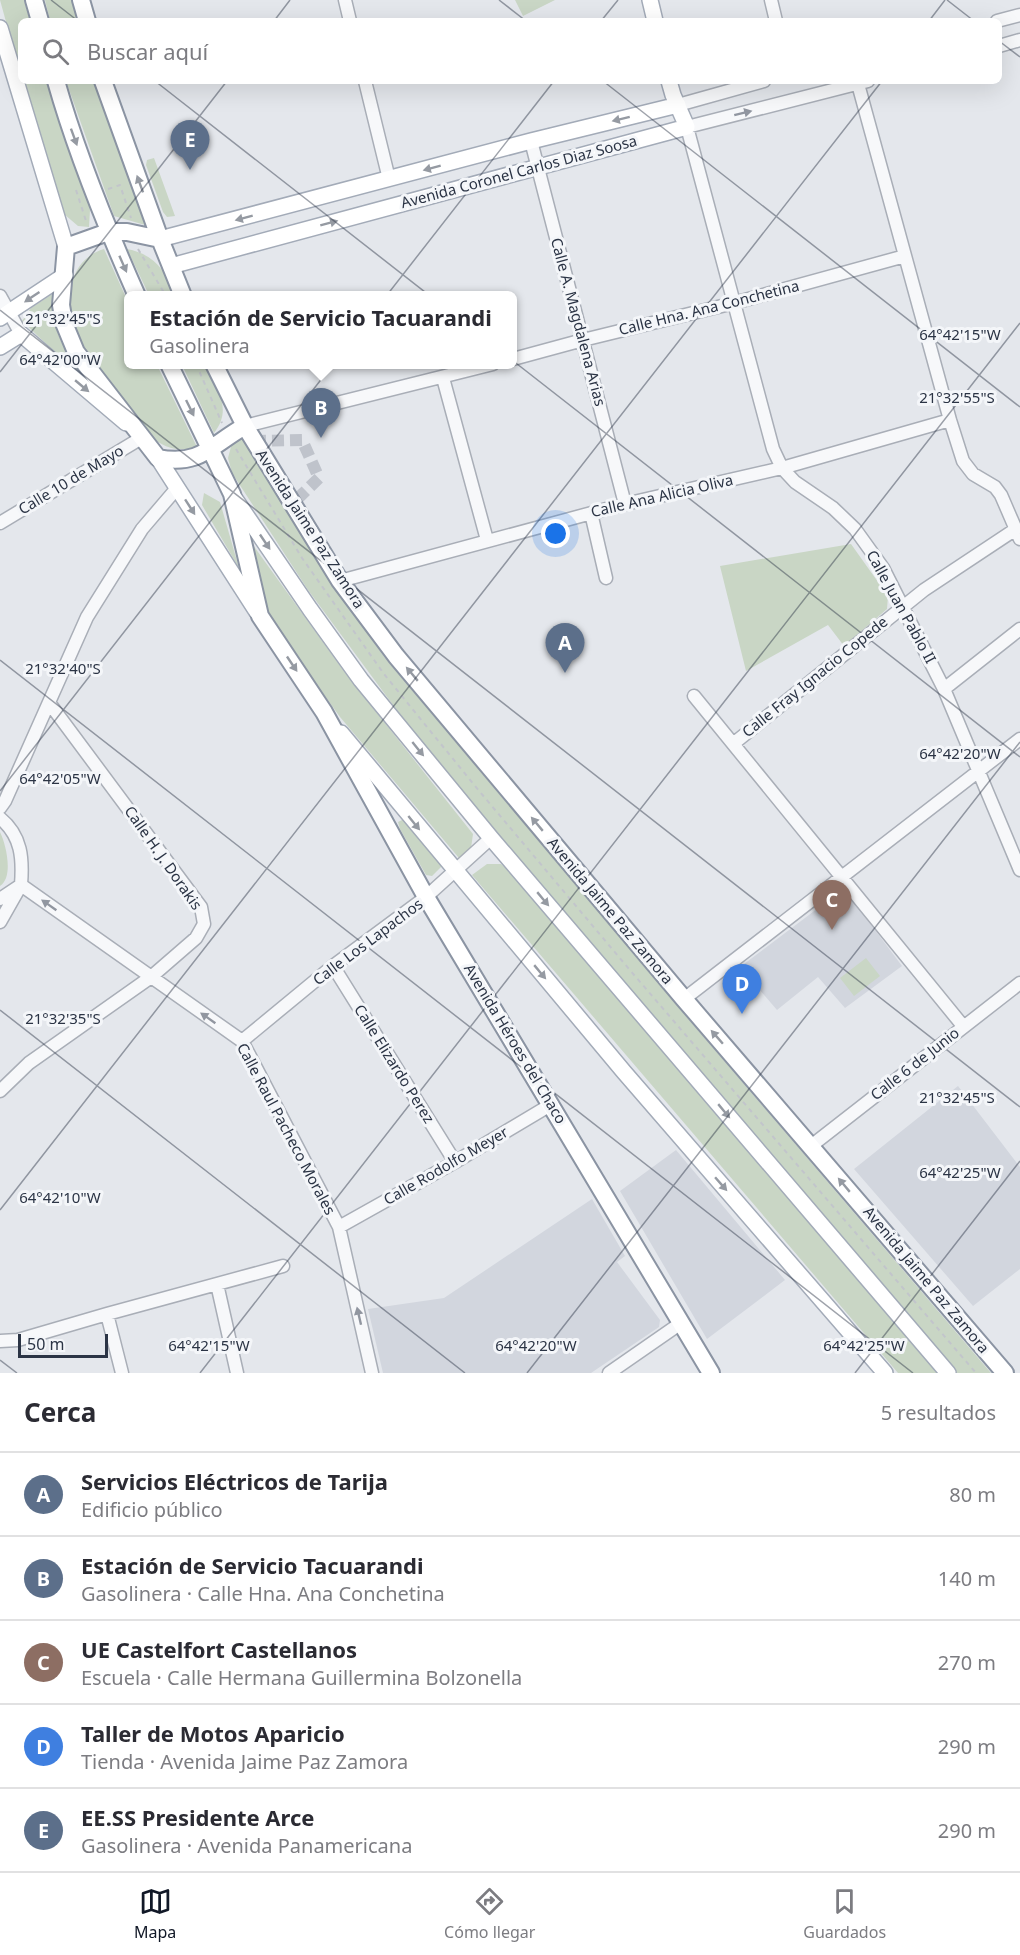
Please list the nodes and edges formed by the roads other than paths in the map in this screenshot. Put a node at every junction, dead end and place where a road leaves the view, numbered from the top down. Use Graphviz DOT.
graph roads {
  1 [pos="34,0"];
  2 [pos="81,0"];
  3 [pos="345,0"];
  4 [pos="650,0"];
  5 [pos="771,0"];
  6 [pos="1020,15"];
  7 [pos="39,18"];
  8 [pos="86,18"];
  9 [pos="349,18"];
  10 [pos="654,18"];
  11 [pos="775,18"];
  12 [pos="1002,20"];
  13 [pos="0,28"];
  14 [pos="1020,40"];
  15 [pos="1002,45"];
  16 [pos="57,84"];
  17 [pos="104,84"];
  18 [pos="366,84"];
  19 [pos="670,84"];
  20 [pos="753,84"];
  21 [pos="855,84"];
  22 [pos="863,84"];
  23 [pos="678,105"];
  24 [pos="687,127"];
  25 [pos="531,141"];
  26 [pos="538,167"];
  27 [pos="389,179"];
  28 [pos="108,232"];
  29 [pos="160,239"];
  30 [pos="66,247"];
  31 [pos="905,256"];
  32 [pos="171,266"];
  33 [pos="65,275"];
  34 [pos="135,291"];
  35 [pos="181,291"];
  36 [pos="0,296"];
  37 [pos="734,303"];
  38 [pos="5,315"];
  39 [pos="21,334"];
  40 [pos="583,340"];
  41 [pos="0,347"];
  42 [pos="517,358"];
  43 [pos="171,369"];
  44 [pos="216,369"];
  45 [pos="475,369"];
  46 [pos="443,378"];
  47 [pos="950,420"];
  48 [pos="245,426"];
  49 [pos="143,437"];
  50 [pos="211,451"];
  51 [pos="158,458"];
  52 [pos="782,468"];
  53 [pos="177,488"];
  54 [pos="232,494"];
  55 [pos="625,504"];
  56 [pos="591,513"];
  57 [pos="0,523"];
  58 [pos="1018,534"];
  59 [pos="487,540"];
  60 [pos="606,578"];
  61 [pos="340,581"];
  62 [pos="904,606"];
  63 [pos="260,616"];
  64 [pos="1020,629"];
  65 [pos="944,688"];
  66 [pos="694,696"];
  67 [pos="50,704"];
  68 [pos="324,712"];
  69 [pos="1020,739"];
  70 [pos="733,744"];
  71 [pos="980,772"];
  72 [pos="0,808"];
  73 [pos="0,818"];
  74 [pos="491,838"];
  75 [pos="1020,870"];
  76 [pos="455,872"];
  77 [pos="842,878"];
  78 [pos="21,885"];
  79 [pos="426,897"];
  80 [pos="0,899"];
  81 [pos="0,922"];
  82 [pos="333,966"];
  83 [pos="151,977"];
  84 [pos="1020,983"];
  85 [pos="684,999"];
  86 [pos="963,1026"];
  87 [pos="242,1041"];
  88 [pos="0,1091"];
  89 [pos="552,1104"];
  90 [pos="811,1146"];
  91 [pos="455,1162"];
  92 [pos="339,1227"];
  93 [pos="283,1266"];
  94 [pos="217,1284"];
  95 [pos="107,1314"];
  96 [pos="681,1323"];
  97 [pos="0,1341"];
  98 [pos="122,1373"];
  99 [pos="237,1373"];
  100 [pos="372,1373"];
  101 [pos="609,1373"];
  102 [pos="711,1373"];
  103 [pos="885,1373"];
  104 [pos="948,1373"];
  105 [pos="1005,1373"];
  1 -- 7 [label="highway"];
  2 -- 8 [label="highway"];
  3 -- 9 [label="street"];
  4 -- 10 [label="main road"];
  5 -- 11 [label="street"];
  6 -- 12 [label="street"];
  13 -- 30 [label="main road"];
  14 -- 15 [label="street"];
  16 -- 28 [label="highway, one-way"];
  29 -- 17 [label="highway, one-way"];
  18 -- 27 [label="street"];
  19 -- 23 [label="main road"];
  20 -- 23 [label="street, Avenida Coronel Carlos Diaz Soosa"];
  24 -- 21 [label="street, Avenida Coronel Carlos Diaz Soosa, one-way"];
  22 -- 31 [label="street"];
  23 -- 24 [label="main road"];
  23 -- 25 [label="main road, Avenida Coronel Carlos Diaz Soosa, one-way"];
  24 -- 26 [label="main road, Avenida Coronel Carlos Diaz Soosa"];
  24 -- 37 [label="street, Calle Juan Pablo II"];
  25 -- 26 [label="street, Calle A. Magdalena Arias"];
  25 -- 27 [label="main road, Avenida Coronel Carlos Diaz Soosa, one-way"];
  32 -- 26 [label="main road, Avenida Coronel Carlos Diaz Soosa, one-way"];
  26 -- 40 [label="street, Calle A. Magdalena Arias"];
  27 -- 29 [label="main road, Avenida Coronel Carlos Diaz Soosa, one-way"];
  28 -- 29 [label="highway"];
  28 -- 30 [label="highway"];
  28 -- 34 [label="highway, one-way"];
  29 -- 32 [label="highway"];
  30 -- 33 [label="highway"];
  31 -- 37 [label="street, Calle Hna. Ana Conchetina"];
  31 -- 47 [label="street"];
  32 -- 35 [label="highway"];
  33 -- 38 [label="main road, one-way"];
  33 -- 49 [label="highway"];
  36 -- 38 [label="street"];
  37 -- 40 [label="street, Calle Hna. Ana Conchetina"];
  37 -- 52 [label="street, Calle Juan Pablo II"];
  38 -- 39 [label="street"];
  39 -- 41 [label="main road"];
  39 -- 49 [label="main road, one-way"];
  40 -- 42 [label="street, Calle Hna. Ana Conchetina"];
  40 -- 55 [label="street, Calle A. Magdalena Arias"];
  43 -- 50 [label="highway, one-way"];
  44 -- 48 [label="highway, Avenida Jaime Paz Zamora"];
  45 -- 46 [label="street"];
  46 -- 48 [label="street"];
  46 -- 59 [label="street"];
  47 -- 52 [label="street, Calle Ana Alicia Oliva"];
  47 -- 58 [label="street"];
  48 -- 50 [label="highway"];
  48 -- 61 [label="highway, Avenida Jaime Paz Zamora"];
  49 -- 51 [label="highway"];
  49 -- 57 [label="street, Calle 10 de Mayo"];
  50 -- 51 [label="highway"];
  50 -- 54 [label="highway"];
  51 -- 53 [label="main road"];
  52 -- 55 [label="street, Calle Ana Alicia Oliva"];
  52 -- 62 [label="street, Calle Juan Pablo II"];
  53 -- 63 [label="main road, one-way"];
  53 -- 67 [label="street"];
  54 -- 63 [label="highway"];
  54 -- 74 [label="main road, one-way"];
  55 -- 56 [label="street, Calle Ana Alicia Oliva"];
  56 -- 59 [label="street, Calle Ana Alicia Oliva"];
  56 -- 60 [label="street"];
  58 -- 62 [label="street, Calle Fray Ignacio Copede"];
  59 -- 61 [label="street, Calle Ana Alicia Oliva"];
  85 -- 61 [label="highway, Avenida Jaime Paz Zamora, one-way"];
  62 -- 65 [label="street, Calle Juan Pablo II"];
  62 -- 70 [label="street, Calle Fray Ignacio Copede"];
  63 -- 68 [label="highway, one-way"];
  64 -- 65 [label="street"];
  65 -- 71 [label="street, Calle Juan Pablo II"];
  66 -- 70 [label="street"];
  67 -- 72 [label="street"];
  67 -- 83 [label="street, Calle H. J. Dorakis"];
  68 -- 76 [label="main road, one-way"];
  68 -- 79 [label="highway, Avenida Héroes del Chaco"];
  69 -- 71 [label="street"];
  70 -- 77 [label="street"];
  71 -- 75 [label="street, Calle Juan Pablo II"];
  71 -- 77 [label="street"];
  73 -- 78 [label="street"];
  74 -- 76 [label="street, Calle Los Lapachos"];
  74 -- 104 [label="main road, one-way"];
  76 -- 79 [label="street, Calle Los Lapachos"];
  76 -- 103 [label="main road, one-way"];
  77 -- 85 [label="street"];
  77 -- 86 [label="street"];
  78 -- 80 [label="street"];
  78 -- 81 [label="street"];
  83 -- 78 [label="street, Calle Raul Pacheco Morales, one-way"];
  79 -- 82 [label="street, Calle Los Lapachos"];
  79 -- 89 [label="highway, Avenida Héroes del Chaco"];
  82 -- 87 [label="street, Calle Los Lapachos"];
  82 -- 91 [label="street, Calle Elizardo Perez"];
  87 -- 83 [label="street, Calle Raul Pacheco Morales, one-way"];
  83 -- 88 [label="street, Calle H. J. Dorakis"];
  84 -- 86 [label="street, Calle 6 de Junio"];
  90 -- 85 [label="highway, Avenida Jaime Paz Zamora, one-way"];
  86 -- 90 [label="street, Calle 6 de Junio"];
  87 -- 92 [label="street, Calle Raul Pacheco Morales"];
  89 -- 91 [label="street, Calle Rodolfo Meyer"];
  89 -- 96 [label="highway, Avenida Héroes del Chaco"];
  105 -- 90 [label="highway, Avenida Jaime Paz Zamora, one-way"];
  91 -- 92 [label="street, Calle Rodolfo Meyer"];
  100 -- 92 [label="street, Calle Raul Pacheco Morales, one-way"];
  93 -- 94 [label="street"];
  94 -- 95 [label="street"];
  94 -- 99 [label="street"];
  95 -- 97 [label="street"];
  95 -- 98 [label="street"];
  96 -- 101 [label="street"];
  96 -- 102 [label="highway, Avenida Héroes del Chaco"];
}
